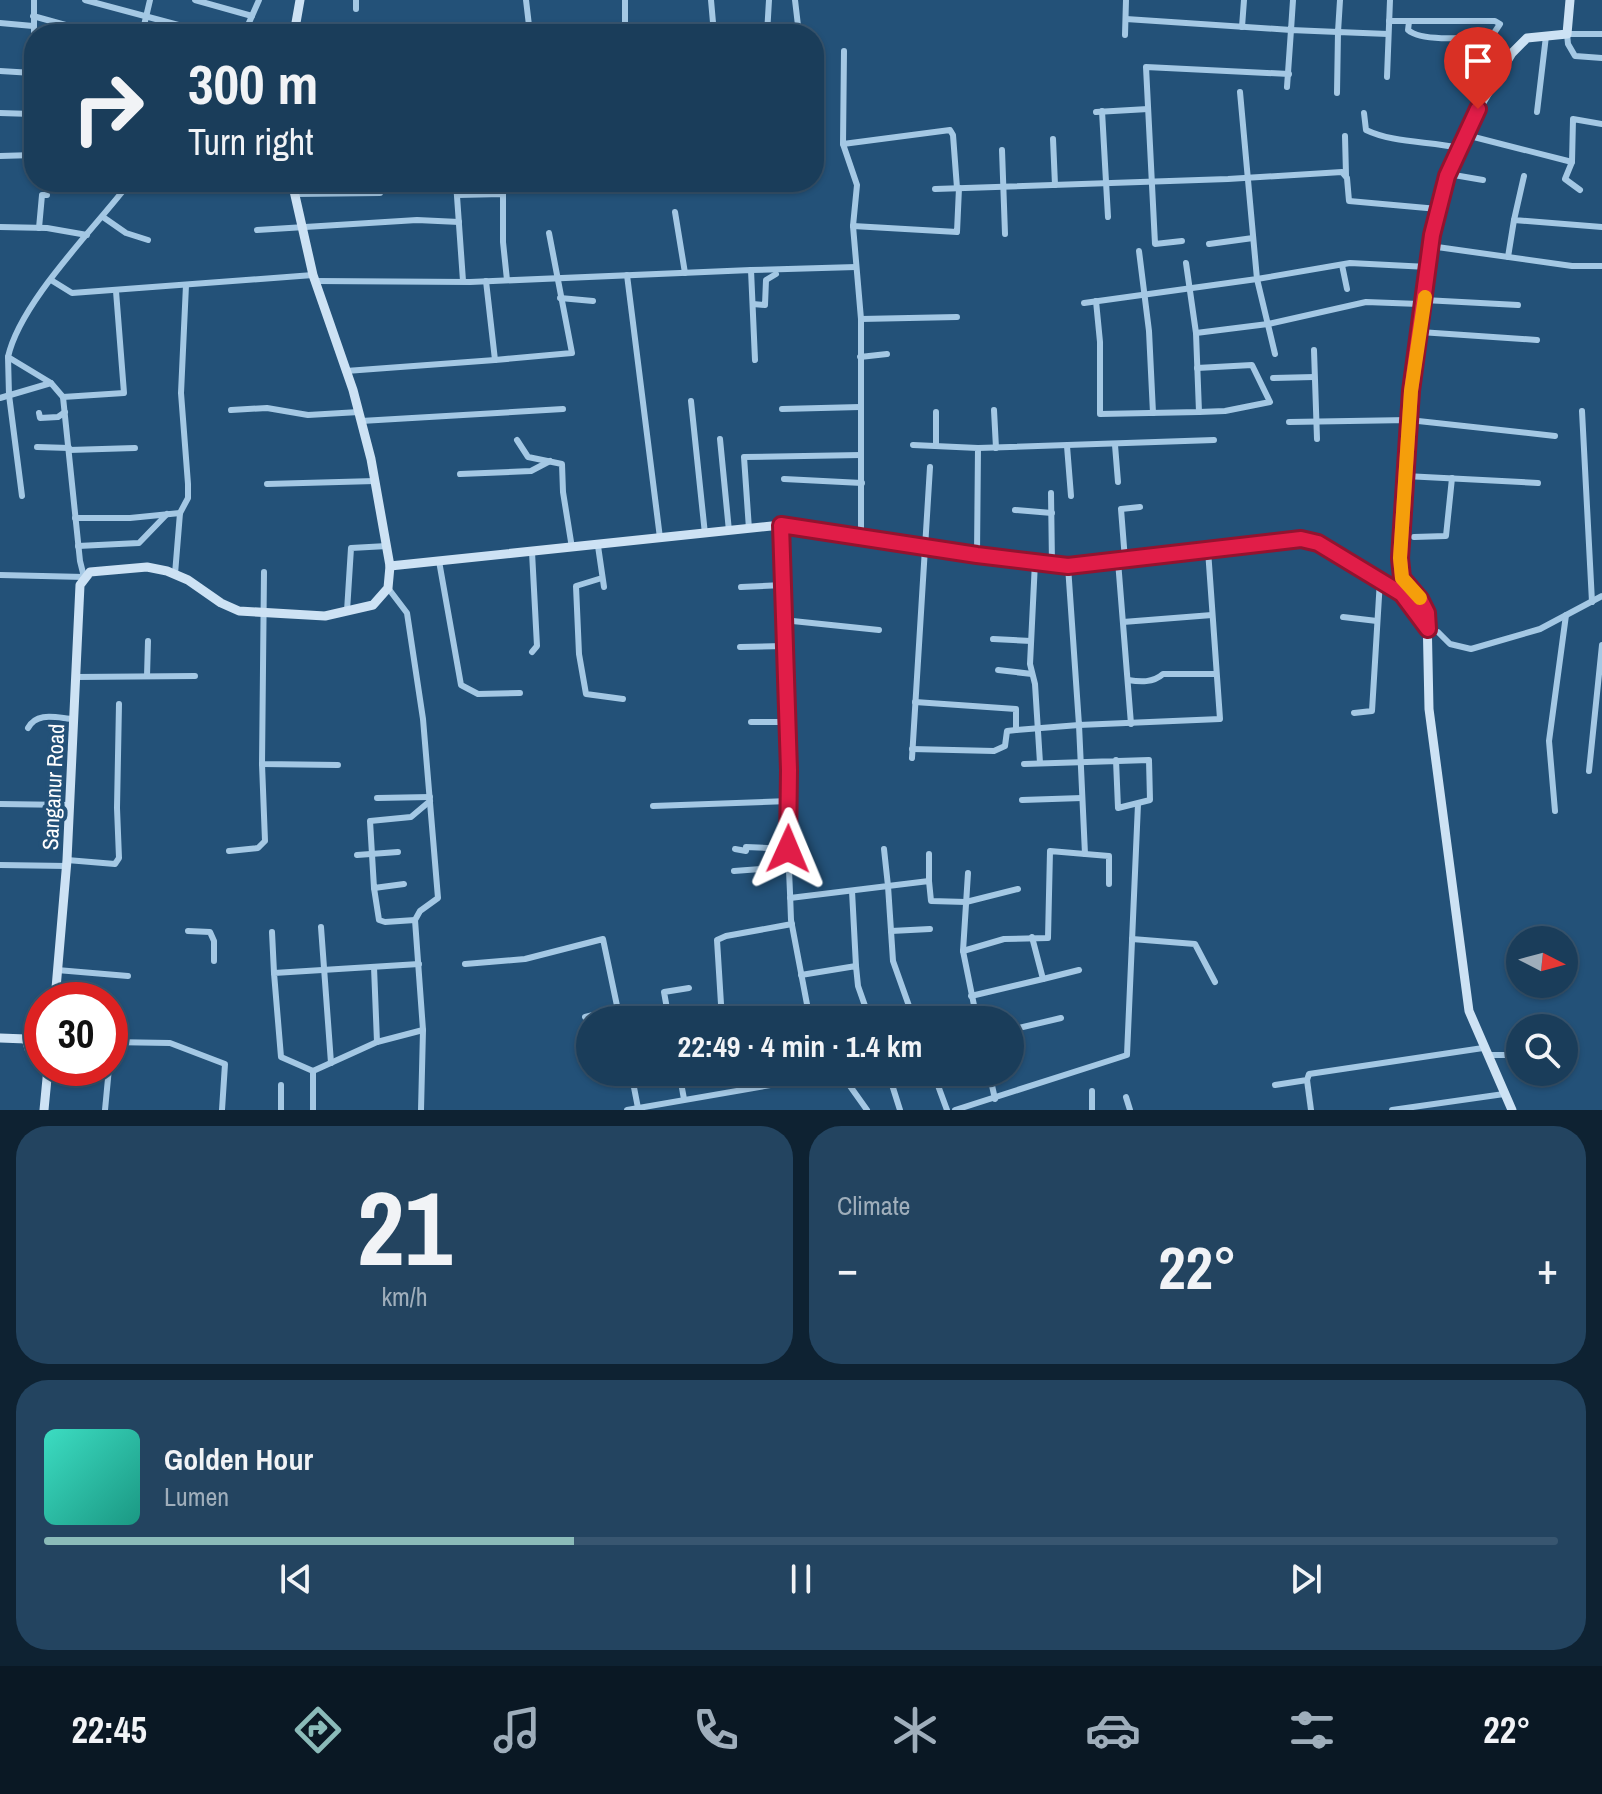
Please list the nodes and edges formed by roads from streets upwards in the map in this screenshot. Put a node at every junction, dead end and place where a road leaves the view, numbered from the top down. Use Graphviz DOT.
graph roads {
  1 [pos="34,0"];
  2 [pos="85,0"];
  3 [pos="150,0"];
  4 [pos="195,0"];
  5 [pos="259,0"];
  6 [pos="300,0"];
  7 [pos="356,0"];
  8 [pos="526,0"];
  9 [pos="625,0"];
  10 [pos="711,0"];
  11 [pos="769,0"];
  12 [pos="795,0"];
  13 [pos="1126,0"];
  14 [pos="1244,0"];
  15 [pos="1293,0"];
  16 [pos="1340,0"];
  17 [pos="1390,0"];
  18 [pos="1570,0"];
  19 [pos="356,9"];
  20 [pos="33,16"];
  21 [pos="146,16"];
  22 [pos="252,16"];
  23 [pos="1126,19"];
  24 [pos="1389,21"];
  25 [pos="1409,22"];
  26 [pos="0,23"];
  27 [pos="33,24"];
  28 [pos="62,24"];
  29 [pos="144,24"];
  30 [pos="175,24"];
  31 [pos="248,24"];
  32 [pos="296,24"];
  33 [pos="529,24"];
  34 [pos="625,24"];
  35 [pos="713,24"];
  36 [pos="768,24"];
  37 [pos="798,24"];
  38 [pos="24,25"];
  39 [pos="1242,27"];
  40 [pos="1291,30"];
  41 [pos="1338,32"];
  42 [pos="1388,34"];
  43 [pos="1567,34"];
  44 [pos="1602,34"];
  45 [pos="1125,35"];
  46 [pos="1546,36"];
  47 [pos="844,51"];
  48 [pos="1602,58"];
  49 [pos="0,71"];
  50 [pos="24,73"];
  51 [pos="1289,74"];
  52 [pos="1387,77"];
  53 [pos="1287,87"];
  54 [pos="1240,92"];
  55 [pos="1337,93"];
  56 [pos="1148,109"];
  57 [pos="1537,112"];
  58 [pos="0,113"];
  59 [pos="1364,113"];
  60 [pos="24,114"];
  61 [pos="1602,124"];
  62 [pos="1466,135"];
  63 [pos="1345,136"];
  64 [pos="1053,139"];
  65 [pos="843,144"];
  66 [pos="1460,148"];
  67 [pos="1002,150"];
  68 [pos="24,155"];
  69 [pos="0,156"];
  70 [pos="1572,162"];
  71 [pos="1448,174"];
  72 [pos="1346,175"];
  73 [pos="1524,176"];
  74 [pos="1246,178"];
  75 [pos="1483,180"];
  76 [pos="1153,181"];
  77 [pos="1106,183"];
  78 [pos="1055,185"];
  79 [pos="1003,187"];
  80 [pos="958,188"];
  81 [pos="935,189"];
  82 [pos="1580,190"];
  83 [pos="122,192"];
  84 [pos="457,192"];
  85 [pos="380,193"];
  86 [pos="295,194"];
  87 [pos="47,195"];
  88 [pos="457,195"];
  89 [pos="1438,209"];
  90 [pos="675,212"];
  91 [pos="103,217"];
  92 [pos="1108,217"];
  93 [pos="1514,220"];
  94 [pos="459,222"];
  95 [pos="302,225"];
  96 [pos="853,226"];
  97 [pos="0,227"];
  98 [pos="1602,227"];
  99 [pos="39,228"];
  100 [pos="257,230"];
  101 [pos="549,233"];
  102 [pos="1005,234"];
  103 [pos="87,235"];
  104 [pos="1253,238"];
  105 [pos="148,240"];
  106 [pos="1182,241"];
  107 [pos="1209,244"];
  108 [pos="1430,246"];
  109 [pos="1139,251"];
  110 [pos="1508,257"];
  111 [pos="1186,263"];
  112 [pos="1342,265"];
  113 [pos="1602,266"];
  114 [pos="856,267"];
  115 [pos="1428,267"];
  116 [pos="751,270"];
  117 [pos="685,273"];
  118 [pos="776,274"];
  119 [pos="627,275"];
  120 [pos="314,278"];
  121 [pos="556,278"];
  122 [pos="1257,279"];
  123 [pos="51,280"];
  124 [pos="507,280"];
  125 [pos="463,281"];
  126 [pos="486,281"];
  127 [pos="186,285"];
  128 [pos="1190,289"];
  129 [pos="1347,289"];
  130 [pos="116,291"];
  131 [pos="1145,295"];
  132 [pos="560,298"];
  133 [pos="1424,300"];
  134 [pos="593,301"];
  135 [pos="1096,301"];
  136 [pos="1084,303"];
  137 [pos="753,304"];
  138 [pos="1518,305"];
  139 [pos="957,317"];
  140 [pos="861,319"];
  141 [pos="1268,324"];
  142 [pos="1420,332"];
  143 [pos="1196,333"];
  144 [pos="1537,340"];
  145 [pos="1314,350"];
  146 [pos="887,354"];
  147 [pos="1275,354"];
  148 [pos="8,357"];
  149 [pos="860,357"];
  150 [pos="495,360"];
  151 [pos="755,360"];
  152 [pos="1197,368"];
  153 [pos="346,371"];
  154 [pos="1314,377"];
  155 [pos="1273,378"];
  156 [pos="51,383"];
  157 [pos="9,395"];
  158 [pos="63,397"];
  159 [pos="0,398"];
  160 [pos="691,401"];
  161 [pos="860,407"];
  162 [pos="563,409"];
  163 [pos="782,409"];
  164 [pos="231,410"];
  165 [pos="994,410"];
  166 [pos="1582,411"];
  167 [pos="65,412"];
  168 [pos="936,412"];
  169 [pos="1199,412"];
  170 [pos="39,413"];
  171 [pos="1153,413"];
  172 [pos="360,416"];
  173 [pos="1409,420"];
  174 [pos="1316,421"];
  175 [pos="1289,422"];
  176 [pos="1555,436"];
  177 [pos="720,439"];
  178 [pos="1317,439"];
  179 [pos="517,440"];
  180 [pos="1214,440"];
  181 [pos="913,445"];
  182 [pos="1115,445"];
  183 [pos="936,446"];
  184 [pos="1067,446"];
  185 [pos="37,447"];
  186 [pos="135,448"];
  187 [pos="978,448"];
  188 [pos="996,448"];
  189 [pos="69,449"];
  190 [pos="861,455"];
  191 [pos="550,461"];
  192 [pos="930,467"];
  193 [pos="460,474"];
  194 [pos="1405,476"];
  195 [pos="1452,478"];
  196 [pos="784,479"];
  197 [pos="375,481"];
  198 [pos="1118,482"];
  199 [pos="862,483"];
  200 [pos="1538,483"];
  201 [pos="267,484"];
  202 [pos="1051,493"];
  203 [pos="22,496"];
  204 [pos="1071,496"];
  205 [pos="1140,507"];
  206 [pos="1015,510"];
  207 [pos="180,513"];
  208 [pos="1052,513"];
  209 [pos="167,514"];
  210 [pos="75,518"];
  211 [pos="781,525"];
  212 [pos="749,529"];
  213 [pos="729,531"];
  214 [pos="705,534"];
  215 [pos="1414,537"];
  216 [pos="861,538"];
  217 [pos="660,539"];
  218 [pos="78,546"];
  219 [pos="387,546"];
  220 [pos="598,546"];
  221 [pos="923,547"];
  222 [pos="572,548"];
  223 [pos="1208,550"];
  224 [pos="532,552"];
  225 [pos="977,555"];
  226 [pos="1122,560"];
  227 [pos="439,561"];
  228 [pos="1035,562"];
  229 [pos="1052,564"];
  230 [pos="390,566"];
  231 [pos="1068,566"];
  232 [pos="264,572"];
  233 [pos="175,574"];
  234 [pos="0,575"];
  235 [pos="84,577"];
  236 [pos="602,578"];
  237 [pos="1380,580"];
  238 [pos="783,585"];
  239 [pos="604,587"];
  240 [pos="741,587"];
  241 [pos="388,588"];
  242 [pos="1599,600"];
  243 [pos="347,611"];
  244 [pos="263,613"];
  245 [pos="1212,615"];
  246 [pos="1566,615"];
  247 [pos="1343,617"];
  248 [pos="783,620"];
  249 [pos="1377,621"];
  250 [pos="1123,622"];
  251 [pos="1428,629"];
  252 [pos="879,630"];
  253 [pos="993,639"];
  254 [pos="148,641"];
  255 [pos="1031,641"];
  256 [pos="1602,645"];
  257 [pos="784,646"];
  258 [pos="740,647"];
  259 [pos="532,652"];
  260 [pos="998,670"];
  261 [pos="1032,674"];
  262 [pos="1216,674"];
  263 [pos="147,676"];
  264 [pos="195,676"];
  265 [pos="76,677"];
  266 [pos="1128,680"];
  267 [pos="520,693"];
  268 [pos="623,699"];
  269 [pos="915,702"];
  270 [pos="119,704"];
  271 [pos="1354,713"];
  272 [pos="74,719"];
  273 [pos="751,722"];
  274 [pos="787,722"];
  275 [pos="1131,724"];
  276 [pos="1079,725"];
  277 [pos="28,728"];
  278 [pos="1039,729"];
  279 [pos="1016,730"];
  280 [pos="912,749"];
  281 [pos="912,758"];
  282 [pos="1116,760"];
  283 [pos="1080,762"];
  284 [pos="1040,763"];
  285 [pos="262,764"];
  286 [pos="1024,764"];
  287 [pos="338,765"];
  288 [pos="1589,771"];
  289 [pos="377,798"];
  290 [pos="1082,798"];
  291 [pos="430,799"];
  292 [pos="1022,800"];
  293 [pos="789,801"];
  294 [pos="0,804"];
  295 [pos="1138,804"];
  296 [pos="70,805"];
  297 [pos="653,806"];
  298 [pos="1555,811"];
  299 [pos="735,849"];
  300 [pos="788,849"];
  301 [pos="884,849"];
  302 [pos="229,851"];
  303 [pos="398,852"];
  304 [pos="372,854"];
  305 [pos="929,854"];
  306 [pos="1085,854"];
  307 [pos="357,855"];
  308 [pos="67,863"];
  309 [pos="0,865"];
  310 [pos="788,867"];
  311 [pos="734,871"];
  312 [pos="968,873"];
  313 [pos="929,881"];
  314 [pos="404,884"];
  315 [pos="1109,884"];
  316 [pos="888,886"];
  317 [pos="374,888"];
  318 [pos="1018,889"];
  319 [pos="852,891"];
  320 [pos="790,898"];
  321 [pos="966,902"];
  322 [pos="415,920"];
  323 [pos="792,924"];
  324 [pos="321,927"];
  325 [pos="930,929"];
  326 [pos="188,931"];
  327 [pos="891,931"];
  328 [pos="272,932"];
  329 [pos="1032,937"];
  330 [pos="1132,939"];
  331 [pos="963,951"];
  332 [pos="214,961"];
  333 [pos="419,964"];
  334 [pos="465,964"];
  335 [pos="856,966"];
  336 [pos="374,967"];
  337 [pos="57,970"];
  338 [pos="324,970"];
  339 [pos="1079,970"];
  340 [pos="274,973"];
  341 [pos="801,975"];
  342 [pos="128,976"];
  343 [pos="1043,979"];
  344 [pos="56,982"];
  345 [pos="1215,982"];
  346 [pos="689,988"];
  347 [pos="971,996"];
  348 [pos="617,1006"];
  349 [pos="666,1006"];
  350 [pos="721,1006"];
  351 [pos="807,1006"];
  352 [pos="865,1006"];
  353 [pos="909,1006"];
  354 [pos="974,1006"];
  355 [pos="1061,1018"];
  356 [pos="1024,1027"];
  357 [pos="423,1030"];
  358 [pos="0,1038"];
  359 [pos="24,1039"];
  360 [pos="128,1042"];
  361 [pos="377,1042"];
  362 [pos="1486,1052"];
  363 [pos="1506,1054"];
  364 [pos="331,1063"];
  365 [pos="313,1071"];
  366 [pos="1307,1080"];
  367 [pos="281,1085"];
  368 [pos="1275,1085"];
  369 [pos="45,1086"];
  370 [pos="108,1086"];
  371 [pos="634,1086"];
  372 [pos="681,1086"];
  373 [pos="759,1086"];
  374 [pos="850,1086"];
  375 [pos="892,1086"];
  376 [pos="938,1086"];
  377 [pos="992,1086"];
  378 [pos="1092,1091"];
  379 [pos="1504,1094"];
  380 [pos="1126,1097"];
  381 [pos="683,1099"];
  382 [pos="995,1099"];
  383 [pos="638,1108"];
  384 [pos="44,1110"];
  385 [pos="105,1110"];
  386 [pos="222,1110"];
  387 [pos="281,1110"];
  388 [pos="313,1110"];
  389 [pos="421,1110"];
  390 [pos="627,1110"];
  391 [pos="684,1110"];
  392 [pos="867,1110"];
  393 [pos="900,1110"];
  394 [pos="947,1110"];
  395 [pos="955,1110"];
  396 [pos="1092,1110"];
  397 [pos="1130,1110"];
  398 [pos="1311,1110"];
  399 [pos="1392,1110"];
  400 [pos="1512,1110"];
  1 -- 20 [label="street"];
  2 -- 21 [label="street"];
  3 -- 21 [label="street"];
  4 -- 22 [label="street"];
  5 -- 22 [label="street"];
  6 -- 32 [label="street"];
  7 -- 19 [label="street"];
  8 -- 33 [label="street"];
  9 -- 34 [label="street"];
  10 -- 35 [label="street"];
  11 -- 36 [label="street"];
  12 -- 37 [label="street"];
  13 -- 23 [label="street"];
  14 -- 39 [label="street"];
  15 -- 40 [label="street"];
  16 -- 41 [label="street"];
  17 -- 24 [label="street"];
  18 -- 43 [label="street"];
  20 -- 27 [label="street"];
  20 -- 28 [label="street"];
  21 -- 29 [label="street"];
  21 -- 30 [label="street"];
  22 -- 31 [label="street"];
  23 -- 39 [label="street"];
  23 -- 45 [label="street"];
  24 -- 25 [label="street"];
  24 -- 42 [label="street"];
  25 -- 25 [label="street"];
  26 -- 38 [label="street"];
  39 -- 40 [label="street"];
  40 -- 41 [label="street"];
  40 -- 51 [label="street"];
  41 -- 42 [label="street"];
  41 -- 55 [label="street"];
  42 -- 52 [label="street"];
  43 -- 44 [label="street"];
  43 -- 46 [label="street"];
  43 -- 48 [label="street"];
  46 -- 57 [label="street"];
  46 -- 62 [label="street"];
  47 -- 65 [label="street"];
  49 -- 50 [label="street"];
  51 -- 53 [label="street"];
  51 -- 56 [label="street"];
  54 -- 74 [label="street"];
  56 -- 76 [label="street"];
  56 -- 77 [label="street"];
  58 -- 60 [label="street"];
  59 -- 66 [label="street"];
  61 -- 70 [label="street"];
  62 -- 66 [label="street"];
  62 -- 70 [label="street"];
  63 -- 72 [label="street"];
  64 -- 78 [label="street"];
  65 -- 80 [label="street"];
  65 -- 96 [label="street"];
  66 -- 71 [label="street"];
  67 -- 79 [label="street"];
  68 -- 69 [label="street"];
  70 -- 82 [label="street"];
  71 -- 75 [label="street"];
  71 -- 89 [label="street"];
  72 -- 74 [label="street"];
  72 -- 89 [label="street"];
  73 -- 93 [label="street"];
  74 -- 76 [label="street"];
  74 -- 104 [label="street"];
  76 -- 77 [label="street"];
  76 -- 106 [label="street"];
  77 -- 78 [label="street"];
  77 -- 92 [label="street"];
  78 -- 79 [label="street"];
  79 -- 80 [label="street"];
  79 -- 102 [label="street"];
  80 -- 81 [label="street"];
  80 -- 96 [label="street"];
  83 -- 91 [label="street"];
  84 -- 88 [label="street"];
  85 -- 86 [label="street"];
  86 -- 95 [label="street"];
  87 -- 99 [label="street"];
  88 -- 94 [label="street"];
  88 -- 124 [label="street"];
  89 -- 108 [label="street"];
  90 -- 117 [label="street"];
  91 -- 103 [label="street"];
  91 -- 105 [label="street"];
  93 -- 98 [label="street"];
  93 -- 110 [label="street"];
  94 -- 95 [label="street"];
  94 -- 125 [label="street"];
  95 -- 100 [label="street"];
  95 -- 120 [label="street"];
  96 -- 114 [label="street"];
  97 -- 99 [label="street"];
  99 -- 103 [label="street"];
  101 -- 121 [label="street"];
  103 -- 123 [label="street"];
  104 -- 107 [label="street"];
  104 -- 122 [label="street"];
  108 -- 110 [label="street"];
  108 -- 115 [label="street"];
  109 -- 131 [label="street"];
  110 -- 113 [label="street"];
  111 -- 128 [label="street"];
  112 -- 115 [label="street"];
  112 -- 122 [label="street"];
  112 -- 129 [label="street"];
  114 -- 116 [label="street"];
  114 -- 140 [label="street"];
  115 -- 133 [label="street"];
  116 -- 117 [label="street"];
  116 -- 137 [label="street"];
  117 -- 119 [label="street"];
  118 -- 137 [label="street"];
  119 -- 121 [label="street"];
  119 -- 217 [label="street"];
  120 -- 125 [label="street"];
  120 -- 127 [label="street"];
  120 -- 153 [label="street"];
  121 -- 124 [label="street"];
  121 -- 132 [label="street"];
  122 -- 128 [label="street"];
  122 -- 141 [label="street"];
  123 -- 130 [label="street"];
  123 -- 148 [label="street"];
  124 -- 126 [label="street"];
  125 -- 126 [label="street"];
  126 -- 150 [label="street"];
  127 -- 130 [label="street"];
  127 -- 207 [label="street"];
  128 -- 131 [label="street"];
  128 -- 143 [label="street"];
  130 -- 158 [label="street"];
  131 -- 135 [label="street"];
  131 -- 171 [label="street"];
  132 -- 134 [label="street"];
  132 -- 150 [label="street"];
  133 -- 138 [label="street"];
  133 -- 141 [label="street"];
  133 -- 142 [label="street"];
  135 -- 136 [label="street"];
  135 -- 171 [label="street"];
  137 -- 151 [label="street"];
  139 -- 140 [label="street"];
  140 -- 149 [label="street"];
  141 -- 143 [label="street"];
  141 -- 147 [label="street"];
  142 -- 144 [label="street"];
  142 -- 173 [label="street"];
  143 -- 152 [label="street"];
  145 -- 154 [label="street"];
  146 -- 149 [label="street"];
  148 -- 156 [label="street"];
  148 -- 157 [label="street"];
  149 -- 161 [label="street"];
  150 -- 153 [label="street"];
  152 -- 169 [label="street"];
  152 -- 169 [label="street"];
  153 -- 172 [label="street"];
  154 -- 155 [label="street"];
  154 -- 174 [label="street"];
  156 -- 157 [label="street"];
  156 -- 158 [label="street"];
  157 -- 159 [label="street"];
  157 -- 203 [label="street"];
  158 -- 167 [label="street"];
  160 -- 214 [label="street"];
  161 -- 163 [label="street"];
  161 -- 190 [label="street"];
  162 -- 172 [label="street"];
  164 -- 172 [label="street"];
  165 -- 188 [label="street"];
  166 -- 242 [label="street"];
  167 -- 170 [label="street"];
  167 -- 189 [label="street"];
  168 -- 183 [label="street"];
  169 -- 171 [label="street"];
  172 -- 197 [label="street"];
  173 -- 174 [label="street"];
  173 -- 176 [label="street"];
  173 -- 194 [label="street"];
  174 -- 175 [label="street"];
  174 -- 178 [label="street"];
  177 -- 213 [label="street"];
  179 -- 191 [label="street"];
  180 -- 182 [label="street"];
  181 -- 183 [label="street"];
  182 -- 184 [label="street"];
  182 -- 198 [label="street"];
  183 -- 187 [label="street"];
  184 -- 188 [label="street"];
  184 -- 204 [label="street"];
  185 -- 189 [label="street"];
  186 -- 189 [label="street"];
  187 -- 188 [label="street"];
  187 -- 225 [label="street"];
  189 -- 210 [label="street"];
  190 -- 199 [label="street"];
  190 -- 212 [label="street"];
  191 -- 193 [label="street"];
  191 -- 222 [label="street"];
  192 -- 221 [label="street"];
  194 -- 195 [label="street"];
  194 -- 251 [label="street"];
  195 -- 200 [label="street"];
  195 -- 215 [label="street"];
  196 -- 199 [label="street"];
  197 -- 201 [label="street"];
  197 -- 219 [label="street"];
  199 -- 216 [label="street"];
  202 -- 208 [label="street"];
  205 -- 226 [label="street"];
  206 -- 208 [label="street"];
  207 -- 209 [label="street"];
  207 -- 233 [label="street"];
  208 -- 229 [label="street"];
  209 -- 210 [label="street"];
  209 -- 218 [label="street"];
  210 -- 218 [label="street"];
  211 -- 212 [label="street"];
  211 -- 216 [label="street"];
  211 -- 238 [label="street"];
  212 -- 213 [label="street"];
  213 -- 214 [label="street"];
  214 -- 217 [label="street"];
  216 -- 221 [label="street"];
  217 -- 220 [label="street"];
  218 -- 235 [label="street"];
  219 -- 230 [label="street"];
  219 -- 243 [label="street"];
  220 -- 222 [label="street"];
  220 -- 236 [label="street"];
  221 -- 225 [label="street"];
  221 -- 269 [label="street"];
  222 -- 224 [label="street"];
  223 -- 226 [label="street"];
  223 -- 237 [label="street"];
  223 -- 245 [label="street"];
  224 -- 227 [label="street"];
  224 -- 259 [label="street"];
  225 -- 228 [label="street"];
  226 -- 231 [label="street"];
  226 -- 250 [label="street"];
  227 -- 230 [label="street"];
  227 -- 267 [label="street"];
  228 -- 229 [label="street"];
  228 -- 255 [label="street"];
  229 -- 231 [label="street"];
  230 -- 241 [label="street"];
  231 -- 276 [label="street"];
  232 -- 244 [label="street"];
  233 -- 235 [label="street"];
  233 -- 244 [label="street"];
  234 -- 235 [label="street"];
  235 -- 265 [label="street, Sanganur Road"];
  236 -- 239 [label="street"];
  236 -- 268 [label="street"];
  237 -- 249 [label="street"];
  237 -- 251 [label="street"];
  238 -- 240 [label="street"];
  238 -- 248 [label="street"];
  241 -- 243 [label="street"];
  241 -- 291 [label="street"];
  242 -- 246 [label="street"];
  243 -- 244 [label="street"];
  244 -- 285 [label="street"];
  245 -- 250 [label="street"];
  245 -- 262 [label="street"];
  246 -- 251 [label="street"];
  246 -- 298 [label="street"];
  247 -- 249 [label="street"];
  248 -- 252 [label="street"];
  248 -- 257 [label="street"];
  249 -- 271 [label="street"];
  250 -- 266 [label="street"];
  251 -- 362 [label="street"];
  253 -- 255 [label="street"];
  254 -- 263 [label="street"];
  255 -- 261 [label="street"];
  256 -- 288 [label="street"];
  257 -- 258 [label="street"];
  257 -- 274 [label="street"];
  260 -- 261 [label="street"];
  261 -- 278 [label="street"];
  262 -- 266 [label="street"];
  262 -- 275 [label="street"];
  263 -- 264 [label="street"];
  263 -- 265 [label="street"];
  265 -- 272 [label="street, Sanganur Road"];
  266 -- 275 [label="street"];
  269 -- 279 [label="street"];
  269 -- 280 [label="street"];
  270 -- 308 [label="street"];
  272 -- 277 [label="street"];
  272 -- 296 [label="street, Sanganur Road"];
  273 -- 274 [label="street"];
  274 -- 293 [label="street"];
  275 -- 276 [label="street"];
  276 -- 278 [label="street"];
  276 -- 283 [label="street"];
  278 -- 279 [label="street"];
  278 -- 284 [label="street"];
  279 -- 280 [label="street"];
  280 -- 281 [label="street"];
  282 -- 283 [label="street"];
  282 -- 295 [label="street"];
  282 -- 295 [label="street"];
  283 -- 284 [label="street"];
  283 -- 290 [label="street"];
  284 -- 286 [label="street"];
  285 -- 287 [label="street"];
  285 -- 302 [label="street"];
  289 -- 291 [label="street"];
  290 -- 292 [label="street"];
  290 -- 306 [label="street"];
  291 -- 304 [label="street"];
  291 -- 322 [label="street"];
  293 -- 297 [label="street"];
  293 -- 300 [label="street"];
  294 -- 296 [label="street"];
  295 -- 330 [label="street"];
  296 -- 308 [label="street, Sanganur Road"];
  299 -- 300 [label="street"];
  300 -- 310 [label="street"];
  301 -- 316 [label="street"];
  303 -- 304 [label="street"];
  304 -- 307 [label="street"];
  304 -- 317 [label="street"];
  305 -- 313 [label="street"];
  306 -- 315 [label="street"];
  306 -- 329 [label="street"];
  308 -- 309 [label="street"];
  308 -- 337 [label="street, Sanganur Road"];
  310 -- 311 [label="street"];
  310 -- 320 [label="street"];
  312 -- 321 [label="street"];
  313 -- 316 [label="street"];
  313 -- 321 [label="street"];
  314 -- 317 [label="street"];
  316 -- 319 [label="street"];
  316 -- 327 [label="street"];
  317 -- 322 [label="street"];
  318 -- 321 [label="street"];
  319 -- 320 [label="street"];
  319 -- 335 [label="street"];
  320 -- 323 [label="street"];
  321 -- 331 [label="street"];
  322 -- 333 [label="street"];
  323 -- 341 [label="street"];
  323 -- 350 [label="street"];
  324 -- 338 [label="street"];
  325 -- 327 [label="street"];
  326 -- 332 [label="street"];
  327 -- 353 [label="street"];
  328 -- 340 [label="street"];
  329 -- 331 [label="street"];
  329 -- 343 [label="street"];
  330 -- 345 [label="street"];
  330 -- 382 [label="street"];
  331 -- 347 [label="street"];
  333 -- 336 [label="street"];
  333 -- 357 [label="street"];
  334 -- 348 [label="street"];
  335 -- 341 [label="street"];
  335 -- 352 [label="street"];
  336 -- 338 [label="street"];
  336 -- 361 [label="street"];
  337 -- 342 [label="street"];
  337 -- 344 [label="street, Sanganur Road"];
  338 -- 340 [label="street"];
  338 -- 364 [label="street"];
  339 -- 343 [label="street"];
  340 -- 365 [label="street"];
  341 -- 351 [label="street"];
  343 -- 347 [label="street"];
  346 -- 349 [label="street"];
  347 -- 354 [label="street"];
  355 -- 356 [label="street"];
  357 -- 361 [label="street"];
  357 -- 389 [label="street"];
  358 -- 359 [label="street"];
  360 -- 386 [label="street"];
  361 -- 364 [label="street"];
  362 -- 363 [label="street"];
  362 -- 366 [label="street"];
  362 -- 379 [label="street"];
  364 -- 365 [label="street"];
  365 -- 388 [label="street"];
  366 -- 368 [label="street"];
  366 -- 398 [label="street"];
  367 -- 387 [label="street"];
  369 -- 384 [label="street"];
  370 -- 385 [label="street"];
  371 -- 383 [label="street"];
  372 -- 381 [label="street"];
  373 -- 381 [label="street"];
  374 -- 392 [label="street"];
  375 -- 393 [label="street"];
  376 -- 394 [label="street"];
  377 -- 382 [label="street"];
  378 -- 396 [label="street"];
  379 -- 399 [label="street"];
  379 -- 400 [label="street"];
  380 -- 397 [label="street"];
  381 -- 383 [label="street"];
  381 -- 391 [label="street"];
  382 -- 395 [label="street"];
  383 -- 390 [label="street"];
}
